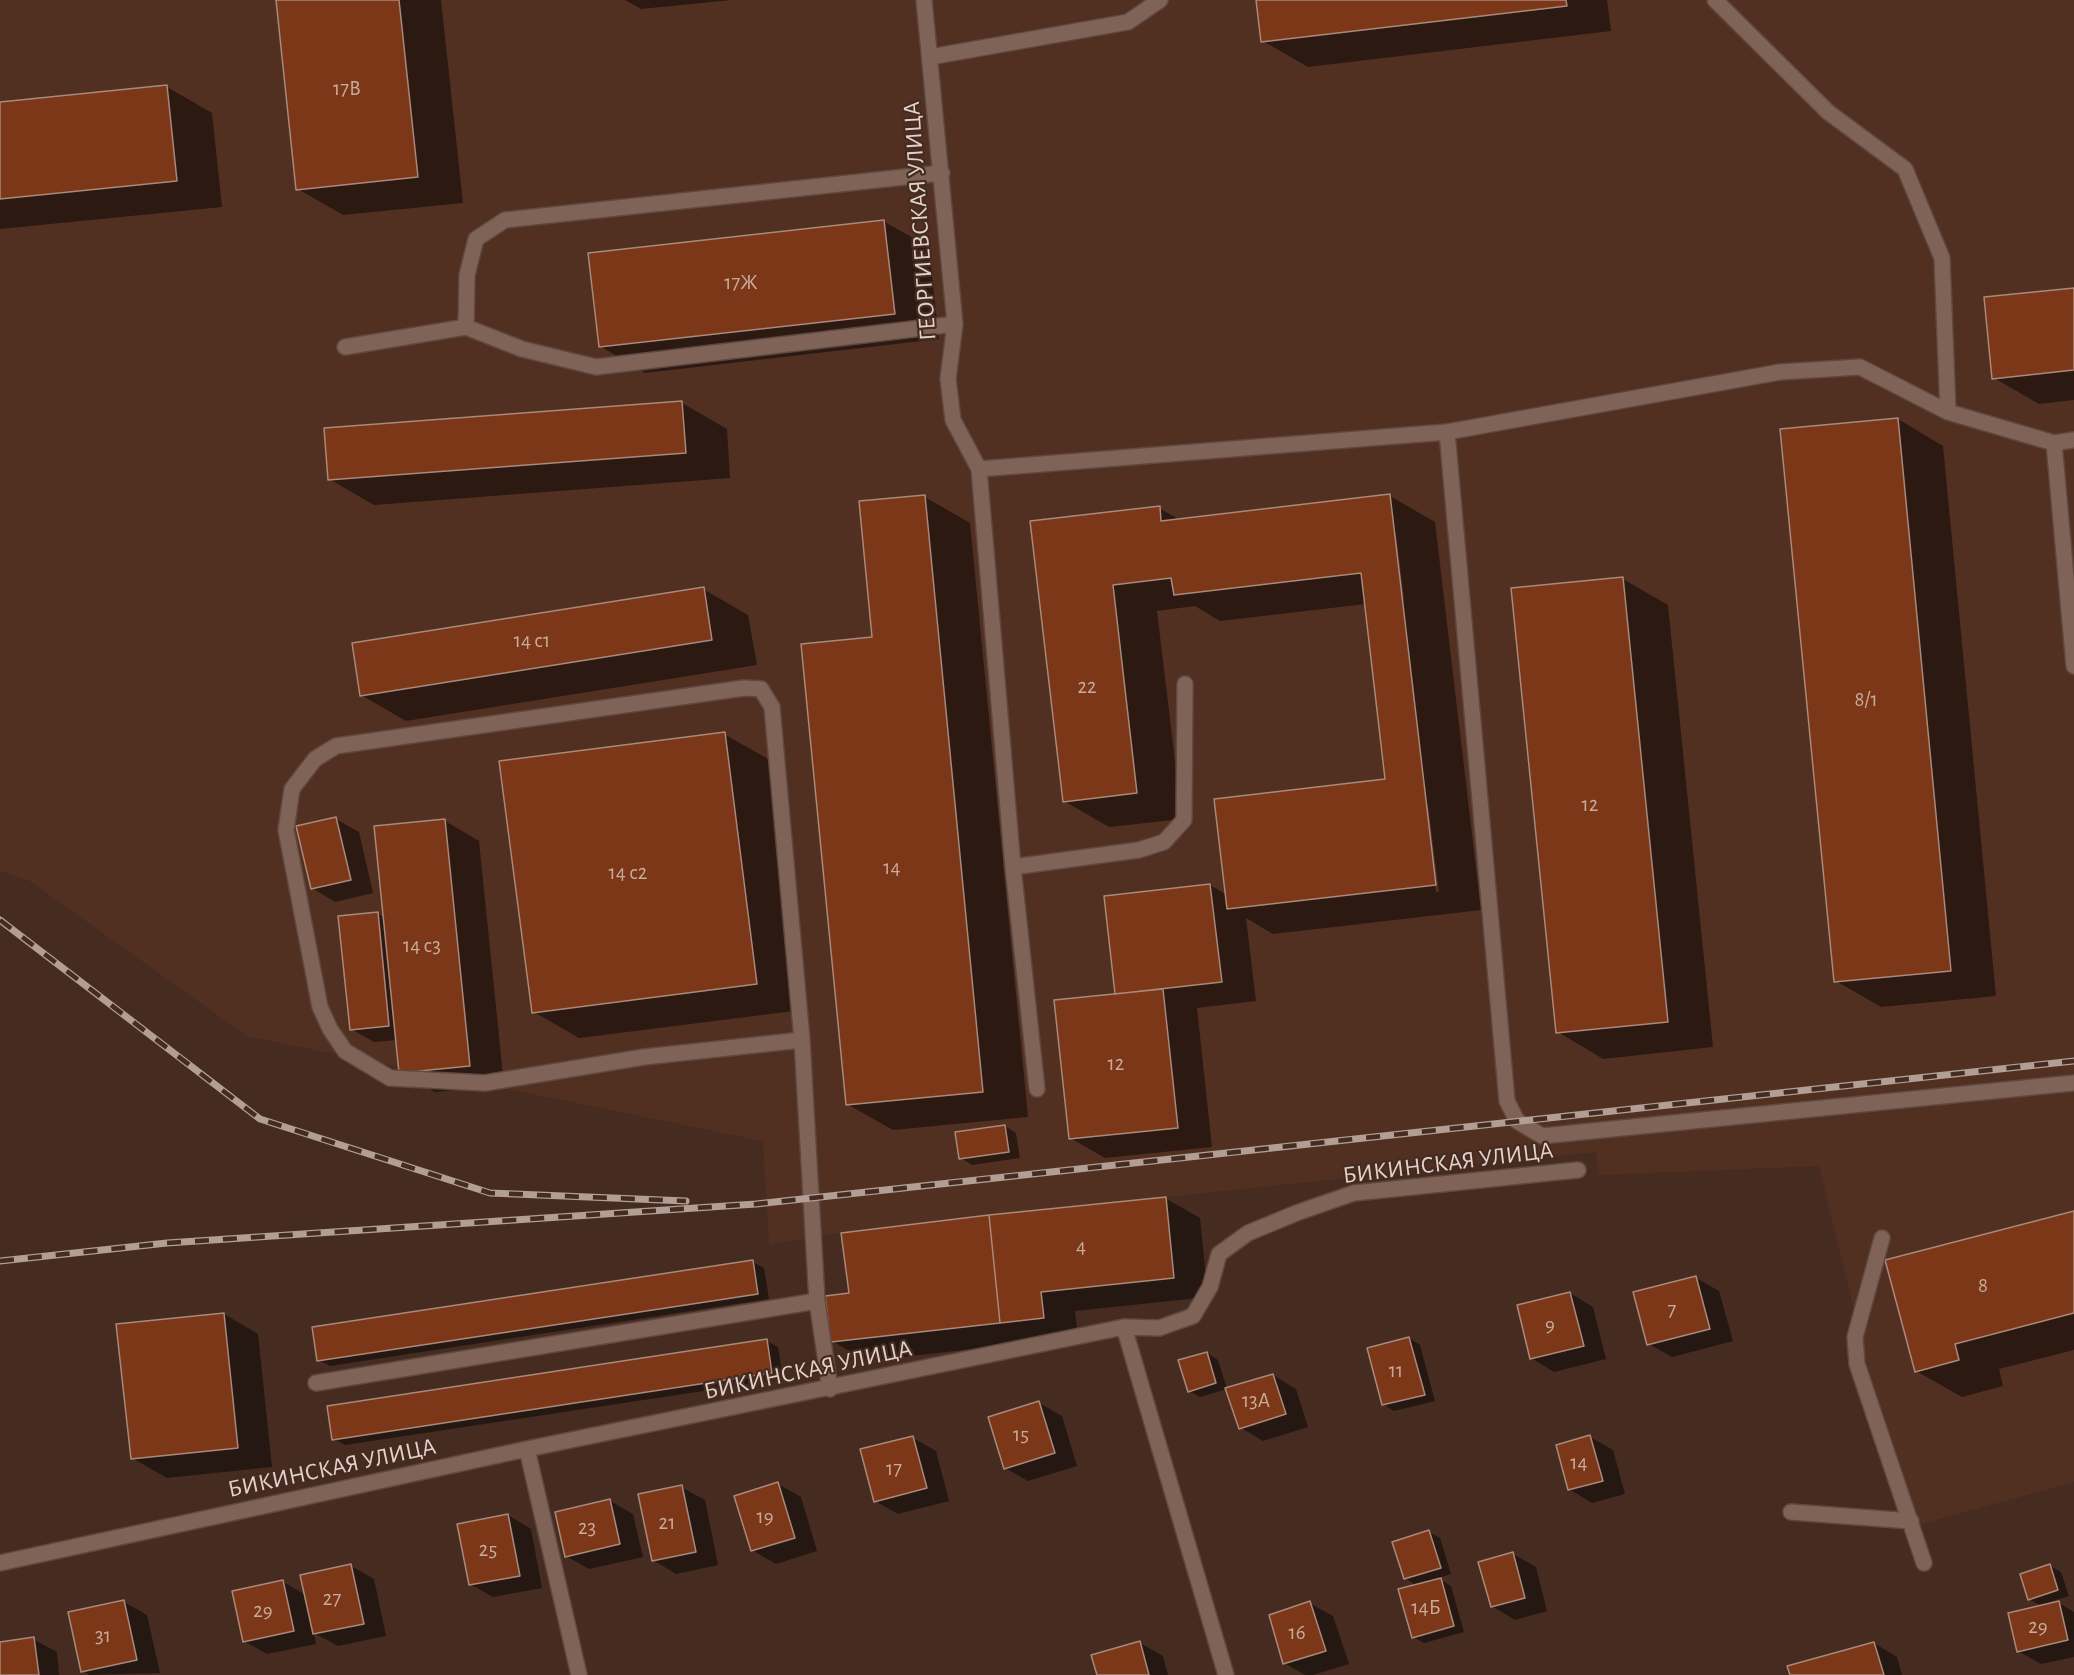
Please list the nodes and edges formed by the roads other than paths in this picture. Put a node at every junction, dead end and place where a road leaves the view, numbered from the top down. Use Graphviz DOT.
graph roads {
  1 [pos="924,0"];
  2 [pos="1160,0"];
  3 [pos="1715,0"];
  4 [pos="930,57"];
  5 [pos="942,173"];
  6 [pos="955,324"];
  7 [pos="466,327"];
  8 [pos="345,347"];
  9 [pos="1948,412"];
  10 [pos="1447,432"];
  11 [pos="2074,440"];
  12 [pos="2054,443"];
  13 [pos="979,469"];
  14 [pos="2074,666"];
  15 [pos="1185,684"];
  16 [pos="1013,867"];
  17 [pos="802,1040"];
  18 [pos="2074,1083"];
  19 [pos="1037,1089"];
  20 [pos="1578,1170"];
  21 [pos="1882,1238"];
  22 [pos="817,1301"];
  23 [pos="1124,1327"];
  24 [pos="316,1383"];
  25 [pos="830,1389"];
  26 [pos="527,1449"];
  27 [pos="1791,1512"];
  28 [pos="1911,1521"];
  29 [pos="0,1563"];
  30 [pos="1924,1563"];
  31 [pos="579,1675"];
  32 [pos="1226,1675"];
  1 -- 4 [label="street, ГЕОРГИЕВСКАЯ УЛИЦА"];
  2 -- 4 [label="street"];
  3 -- 9 [label="street"];
  4 -- 5 [label="street, ГЕОРГИЕВСКАЯ УЛИЦА"];
  5 -- 6 [label="street, ГЕОРГИЕВСКАЯ УЛИЦА"];
  5 -- 7 [label="street"];
  6 -- 7 [label="street"];
  6 -- 13 [label="street, ГЕОРГИЕВСКАЯ УЛИЦА"];
  7 -- 8 [label="street"];
  9 -- 10 [label="street"];
  9 -- 12 [label="street"];
  10 -- 13 [label="street"];
  10 -- 18 [label="street"];
  11 -- 12 [label="street"];
  12 -- 14 [label="street"];
  13 -- 16 [label="street"];
  15 -- 16 [label="street"];
  16 -- 19 [label="street"];
  17 -- 17 [label="street"];
  17 -- 22 [label="street"];
  20 -- 23 [label="street, БИКИНСКАЯ УЛИЦА"];
  21 -- 28 [label="street"];
  22 -- 24 [label="street"];
  22 -- 25 [label="street"];
  23 -- 25 [label="street, БИКИНСКАЯ УЛИЦА"];
  23 -- 32 [label="street"];
  25 -- 26 [label="street, БИКИНСКАЯ УЛИЦА"];
  26 -- 29 [label="street, БИКИНСКАЯ УЛИЦА"];
  26 -- 31 [label="street"];
  27 -- 28 [label="street"];
  28 -- 30 [label="street"];
}
